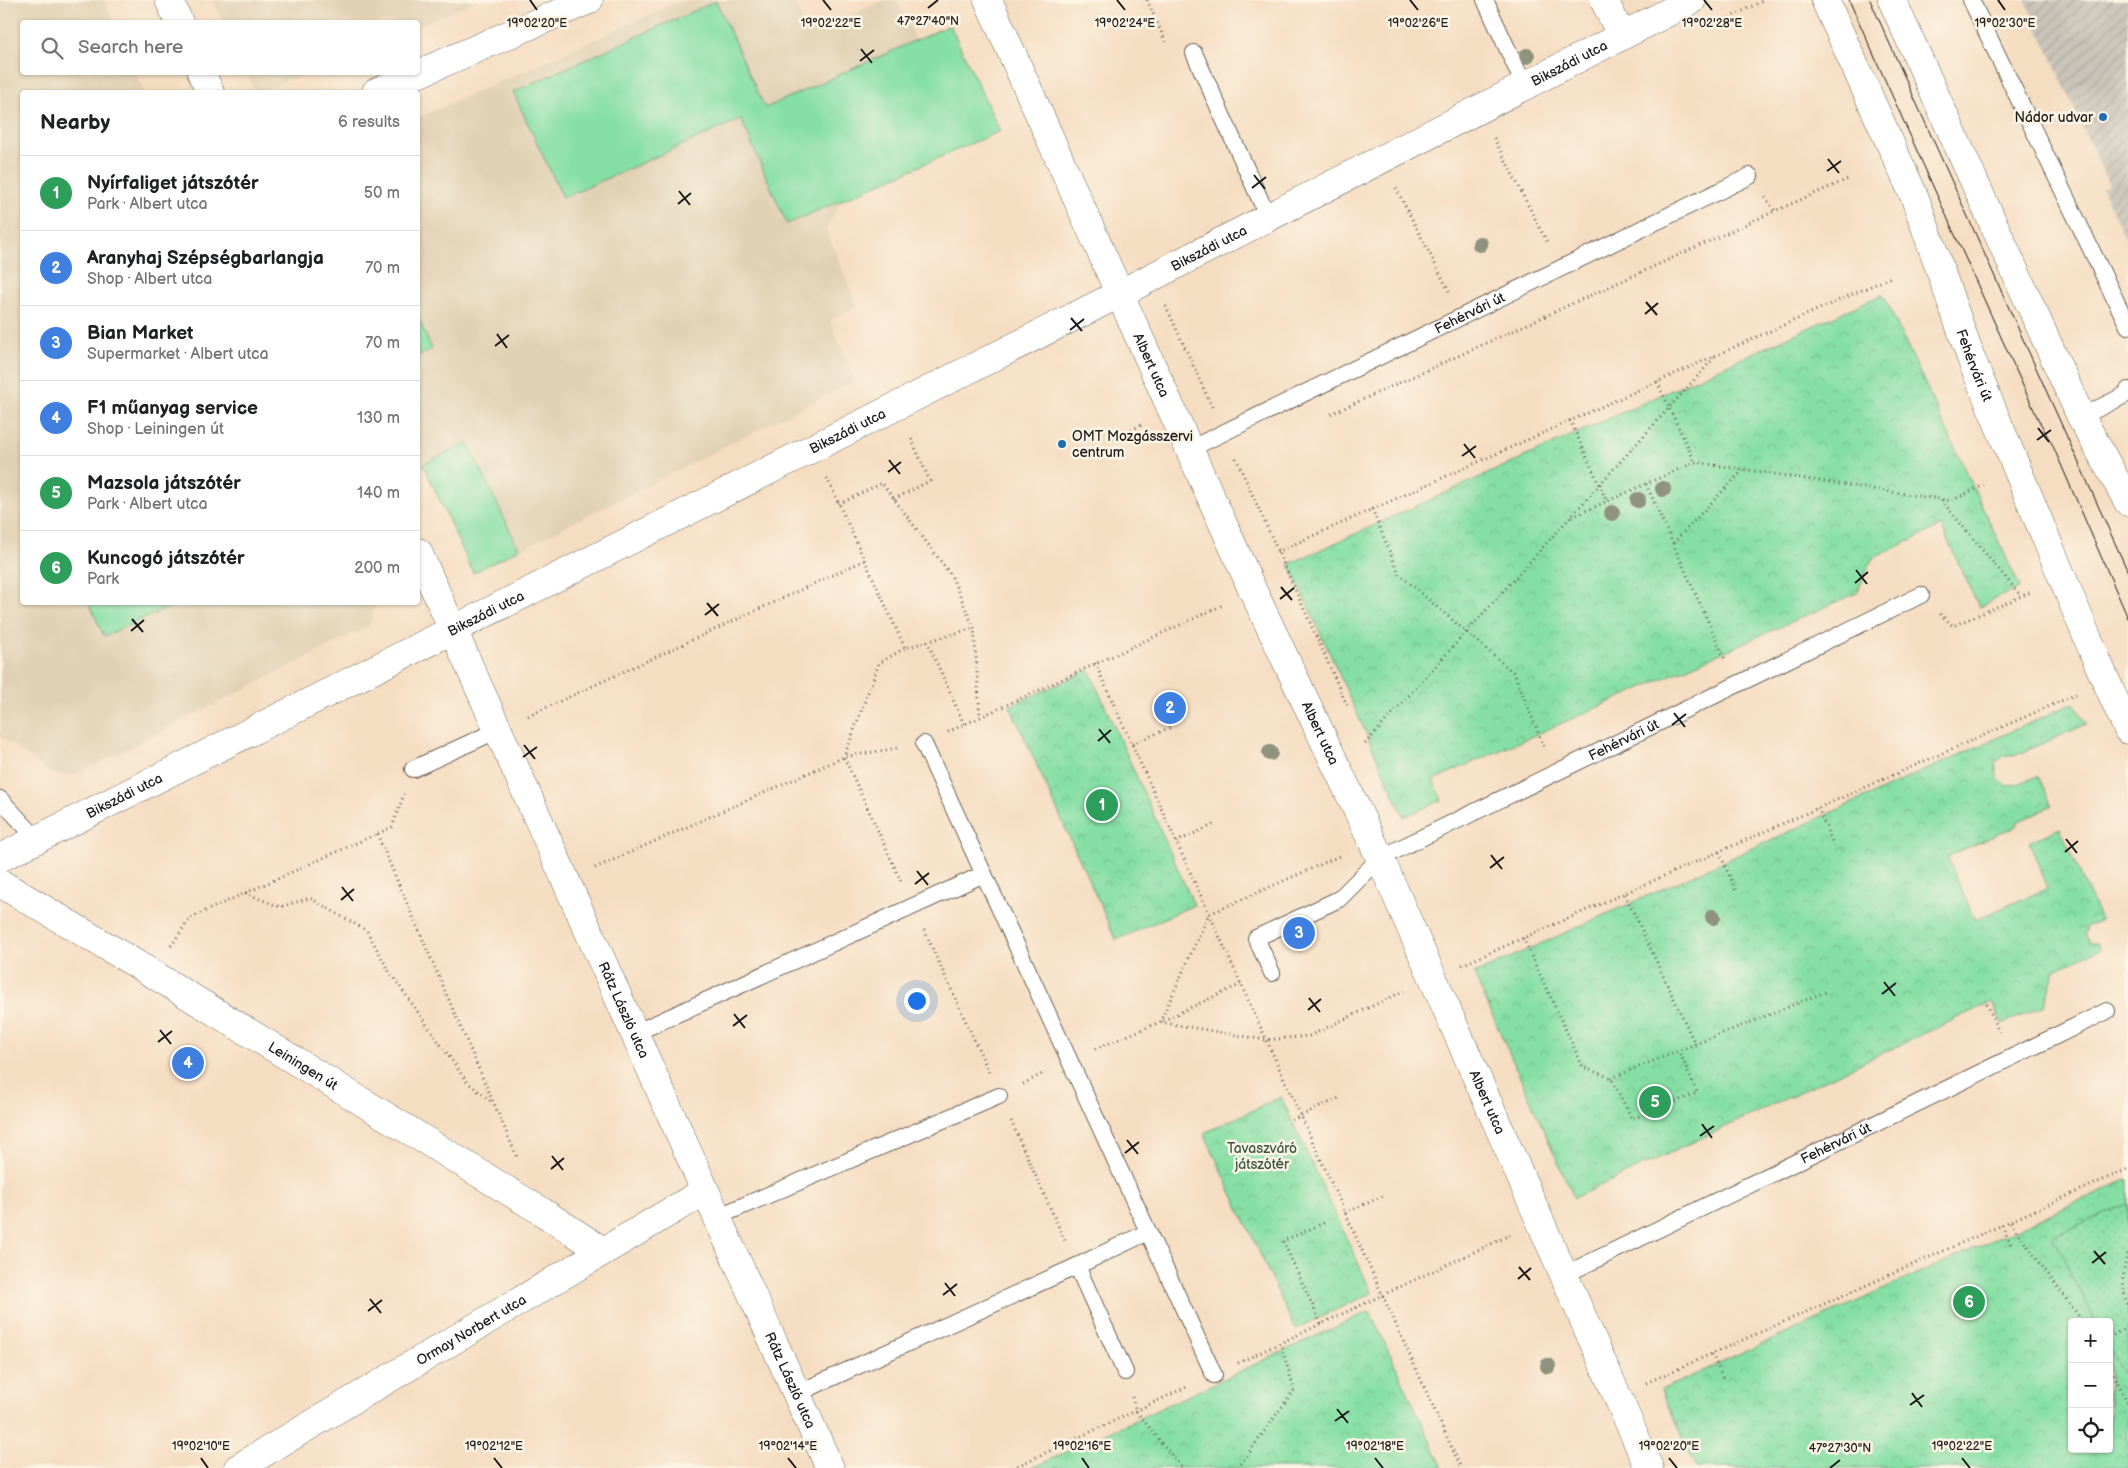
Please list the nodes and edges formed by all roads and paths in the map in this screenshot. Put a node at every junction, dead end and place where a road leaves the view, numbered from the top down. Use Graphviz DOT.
graph roads {
  1 [pos="169,0"];
  2 [pos="589,0"];
  3 [pos="988,0"];
  4 [pos="1147,0"];
  5 [pos="1485,0"];
  6 [pos="1604,0"];
  7 [pos="1692,0"];
  8 [pos="1825,0"];
  9 [pos="1892,0"];
  10 [pos="1971,0"];
  11 [pos="178,20"];
  12 [pos="1621,35"];
  13 [pos="1194,53"];
  14 [pos="420,73"];
  15 [pos="203,75"];
  16 [pos="415,75"];
  17 [pos="1524,84"];
  18 [pos="209,90"];
  19 [pos="381,90"];
  20 [pos="1494,137"];
  21 [pos="1750,176"];
  22 [pos="1848,179"];
  23 [pos="1396,187"];
  24 [pos="1775,211"];
  25 [pos="1268,217"];
  26 [pos="1560,269"];
  27 [pos="1891,277"];
  28 [pos="1119,294"];
  29 [pos="1462,317"];
  30 [pos="2128,326"];
  31 [pos="1716,356"];
  32 [pos="1657,382"];
  33 [pos="2128,390"];
  34 [pos="896,406"];
  35 [pos="1669,407"];
  36 [pos="1325,416"];
  37 [pos="2081,417"];
  38 [pos="1570,420"];
  39 [pos="812,447"];
  40 [pos="1190,449"];
  41 [pos="1244,453"];
  42 [pos="1235,458"];
  43 [pos="1695,462"];
  44 [pos="1743,469"];
  45 [pos="1599,484"];
  46 [pos="1646,484"];
  47 [pos="1984,485"];
  48 [pos="894,499"];
  49 [pos="1940,499"];
  50 [pos="1607,502"];
  51 [pos="2128,502"];
  52 [pos="839,504"];
  53 [pos="1372,509"];
  54 [pos="1569,518"];
  55 [pos="1673,543"];
  56 [pos="1277,552"];
  57 [pos="420,556"];
  58 [pos="865,560"];
  59 [pos="2031,592"];
  60 [pos="1921,595"];
  61 [pos="2021,596"];
  62 [pos="452,628"];
  63 [pos="974,628"];
  64 [pos="1466,632"];
  65 [pos="927,641"];
  66 [pos="905,648"];
  67 [pos="1095,663"];
  68 [pos="1737,684"];
  69 [pos="2077,694"];
  70 [pos="980,716"];
  71 [pos="964,724"];
  72 [pos="1171,726"];
  73 [pos="2127,727"];
  74 [pos="498,730"];
  75 [pos="924,744"];
  76 [pos="1132,744"];
  77 [pos="1364,744"];
  78 [pos="413,770"];
  79 [pos="1554,772"];
  80 [pos="0,799"];
  81 [pos="1818,808"];
  82 [pos="1214,824"];
  83 [pos="377,834"];
  84 [pos="37,839"];
  85 [pos="1176,842"];
  86 [pos="1835,849"];
  87 [pos="1719,852"];
  88 [pos="0,858"];
  89 [pos="1380,858"];
  90 [pos="984,874"];
  91 [pos="0,883"];
  92 [pos="245,893"];
  93 [pos="1737,893"];
  94 [pos="1625,894"];
  95 [pos="913,907"];
  96 [pos="1523,938"];
  97 [pos="153,974"];
  98 [pos="1272,974"];
  99 [pos="1433,978"];
  100 [pos="1241,984"];
  101 [pos="1828,991"];
  102 [pos="2107,1011"];
  103 [pos="1155,1024"];
  104 [pos="635,1033"];
  105 [pos="1266,1040"];
  106 [pos="1695,1044"];
  107 [pos="1094,1050"];
  108 [pos="1679,1051"];
  109 [pos="1611,1078"];
  110 [pos="999,1096"];
  111 [pos="1339,1098"];
  112 [pos="494,1104"];
  113 [pos="1300,1115"];
  114 [pos="1292,1120"];
  115 [pos="520,1165"];
  116 [pos="2128,1169"];
  117 [pos="705,1190"];
  118 [pos="1383,1196"];
  119 [pos="1345,1214"];
  120 [pos="717,1217"];
  121 [pos="1540,1221"];
  122 [pos="1326,1222"];
  123 [pos="2010,1222"];
  124 [pos="2002,1225"];
  125 [pos="1148,1232"];
  126 [pos="2012,1247"];
  127 [pos="604,1251"];
  128 [pos="2128,1254"];
  129 [pos="1077,1266"];
  130 [pos="1564,1275"];
  131 [pos="1382,1295"];
  132 [pos="2128,1310"];
  133 [pos="2080,1318"];
  134 [pos="1321,1324"];
  135 [pos="2128,1326"];
  136 [pos="2113,1335"];
  137 [pos="1281,1343"];
  138 [pos="1712,1354"];
  139 [pos="1125,1372"];
  140 [pos="2113,1373"];
  141 [pos="1214,1375"];
  142 [pos="1724,1381"];
  143 [pos="796,1394"];
  144 [pos="1618,1396"];
  145 [pos="2128,1403"];
  146 [pos="1136,1411"];
  147 [pos="238,1468"];
  148 [pos="830,1468"];
  149 [pos="1013,1468"];
  150 [pos="1182,1468"];
  151 [pos="1240,1468"];
  152 [pos="1461,1468"];
  153 [pos="1649,1468"];
  1 -- 11 [label="street"];
  2 -- 14 [label="street"];
  3 -- 28 [label="street, Albert utca"];
  4 -- 13 [label="path"];
  5 -- 17 [label="lane"];
  6 -- 12 [label="street"];
  7 -- 12 [label="street, Bikszádi utca"];
  8 -- 73 [label="street, Fehérvári út"];
  9 -- 37 [label="street"];
  10 -- 30 [label="lane"];
  12 -- 17 [label="street, Bikszádi utca"];
  13 -- 25 [label="lane"];
  15 -- 18 [label="street"];
  16 -- 19 [label="street"];
  17 -- 25 [label="street, Bikszádi utca"];
  20 -- 26 [label="path"];
  21 -- 24 [label="path"];
  21 -- 26 [label="lane, Fehérvári út"];
  22 -- 24 [label="path"];
  23 -- 29 [label="path"];
  24 -- 36 [label="path"];
  25 -- 28 [label="street, Bikszádi utca"];
  26 -- 29 [label="lane, Fehérvári út"];
  27 -- 31 [label="path"];
  28 -- 34 [label="street, Bikszádi utca"];
  28 -- 40 [label="street, Albert utca"];
  29 -- 40 [label="lane, Fehérvári út"];
  31 -- 32 [label="path"];
  31 -- 35 [label="path"];
  32 -- 35 [label="path"];
  32 -- 38 [label="path"];
  33 -- 37 [label="lane"];
  34 -- 39 [label="street, Bikszádi utca"];
  34 -- 48 [label="path"];
  35 -- 43 [label="path"];
  35 -- 45 [label="path"];
  37 -- 51 [label="street"];
  38 -- 45 [label="path"];
  38 -- 53 [label="path"];
  39 -- 52 [label="path"];
  39 -- 62 [label="street, Bikszádi utca"];
  40 -- 89 [label="street, Albert utca"];
  41 -- 42 [label="path"];
  43 -- 44 [label="path"];
  43 -- 46 [label="path"];
  44 -- 49 [label="path"];
  44 -- 55 [label="path"];
  45 -- 50 [label="path"];
  45 -- 54 [label="path"];
  46 -- 50 [label="path"];
  46 -- 55 [label="path"];
  47 -- 49 [label="path"];
  48 -- 52 [label="path"];
  48 -- 63 [label="path"];
  49 -- 61 [label="path"];
  50 -- 54 [label="path"];
  52 -- 58 [label="path"];
  53 -- 56 [label="path"];
  53 -- 64 [label="path"];
  54 -- 64 [label="path"];
  55 -- 68 [label="path"];
  57 -- 62 [label="street, Rátz László utca"];
  58 -- 66 [label="path"];
  58 -- 74 [label="path"];
  59 -- 61 [label="path"];
  60 -- 61 [label="path"];
  60 -- 68 [label="lane, Fehérvári út"];
  62 -- 74 [label="street, Rátz László utca"];
  62 -- 84 [label="street, Bikszádi utca"];
  63 -- 65 [label="path"];
  63 -- 70 [label="path"];
  64 -- 77 [label="path"];
  64 -- 79 [label="path"];
  65 -- 66 [label="path"];
  65 -- 71 [label="path"];
  66 -- 95 [label="path"];
  67 -- 76 [label="path"];
  68 -- 79 [label="lane, Fehérvári út"];
  69 -- 81 [label="path"];
  72 -- 76 [label="path"];
  74 -- 78 [label="lane"];
  74 -- 104 [label="street, Rátz László utca"];
  75 -- 90 [label="lane"];
  76 -- 85 [label="path"];
  78 -- 83 [label="path"];
  79 -- 89 [label="lane, Fehérvári út"];
  80 -- 84 [label="lane"];
  81 -- 86 [label="path"];
  81 -- 87 [label="path"];
  82 -- 85 [label="path"];
  83 -- 92 [label="path"];
  83 -- 112 [label="path"];
  84 -- 88 [label="street, Bikszádi utca"];
  85 -- 100 [label="path"];
  87 -- 93 [label="path"];
  87 -- 94 [label="path"];
  89 -- 98 [label="lane, Fehérvári út"];
  89 -- 99 [label="street, Albert utca"];
  90 -- 95 [label="lane"];
  90 -- 125 [label="lane"];
  91 -- 97 [label="street, Leiningen út"];
  92 -- 97 [label="path"];
  92 -- 112 [label="path"];
  94 -- 96 [label="path"];
  94 -- 106 [label="path"];
  95 -- 104 [label="lane"];
  95 -- 110 [label="path"];
  96 -- 99 [label="path"];
  96 -- 109 [label="path"];
  97 -- 127 [label="street, Leiningen út"];
  99 -- 105 [label="path"];
  99 -- 121 [label="street, Albert utca"];
  100 -- 105 [label="path"];
  100 -- 105 [label="path"];
  101 -- 106 [label="path"];
  102 -- 130 [label="lane, Fehérvári út"];
  103 -- 107 [label="path"];
  104 -- 117 [label="street, Rátz László utca"];
  105 -- 113 [label="path"];
  106 -- 108 [label="path"];
  108 -- 109 [label="path"];
  108 -- 109 [label="path"];
  110 -- 120 [label="lane"];
  110 -- 129 [label="path"];
  111 -- 113 [label="path"];
  112 -- 115 [label="path"];
  113 -- 114 [label="path"];
  113 -- 119 [label="path"];
  116 -- 123 [label="path"];
  117 -- 120 [label="street, Rátz László utca"];
  117 -- 127 [label="street, Ormay Norbert utca"];
  118 -- 119 [label="path"];
  119 -- 131 [label="path"];
  120 -- 143 [label="street, Rátz László utca"];
  121 -- 130 [label="street, Albert utca"];
  121 -- 131 [label="path"];
  122 -- 134 [label="path"];
  123 -- 124 [label="path"];
  123 -- 133 [label="path"];
  124 -- 126 [label="path"];
  124 -- 138 [label="path"];
  125 -- 129 [label="lane"];
  125 -- 141 [label="lane"];
  127 -- 147 [label="street, Ormay Norbert utca"];
  128 -- 132 [label="path"];
  129 -- 139 [label="lane"];
  129 -- 143 [label="lane"];
  130 -- 144 [label="street, Albert utca"];
  131 -- 134 [label="path"];
  131 -- 152 [label="path"];
  134 -- 137 [label="path"];
  135 -- 136 [label="path"];
  137 -- 141 [label="path"];
  137 -- 151 [label="path"];
  138 -- 142 [label="path"];
  138 -- 144 [label="path"];
  139 -- 146 [label="path"];
  140 -- 145 [label="path"];
  141 -- 146 [label="path"];
  143 -- 148 [label="street, Rátz László utca"];
  144 -- 153 [label="street, Albert utca"];
  146 -- 149 [label="path"];
  146 -- 150 [label="path"];
}
